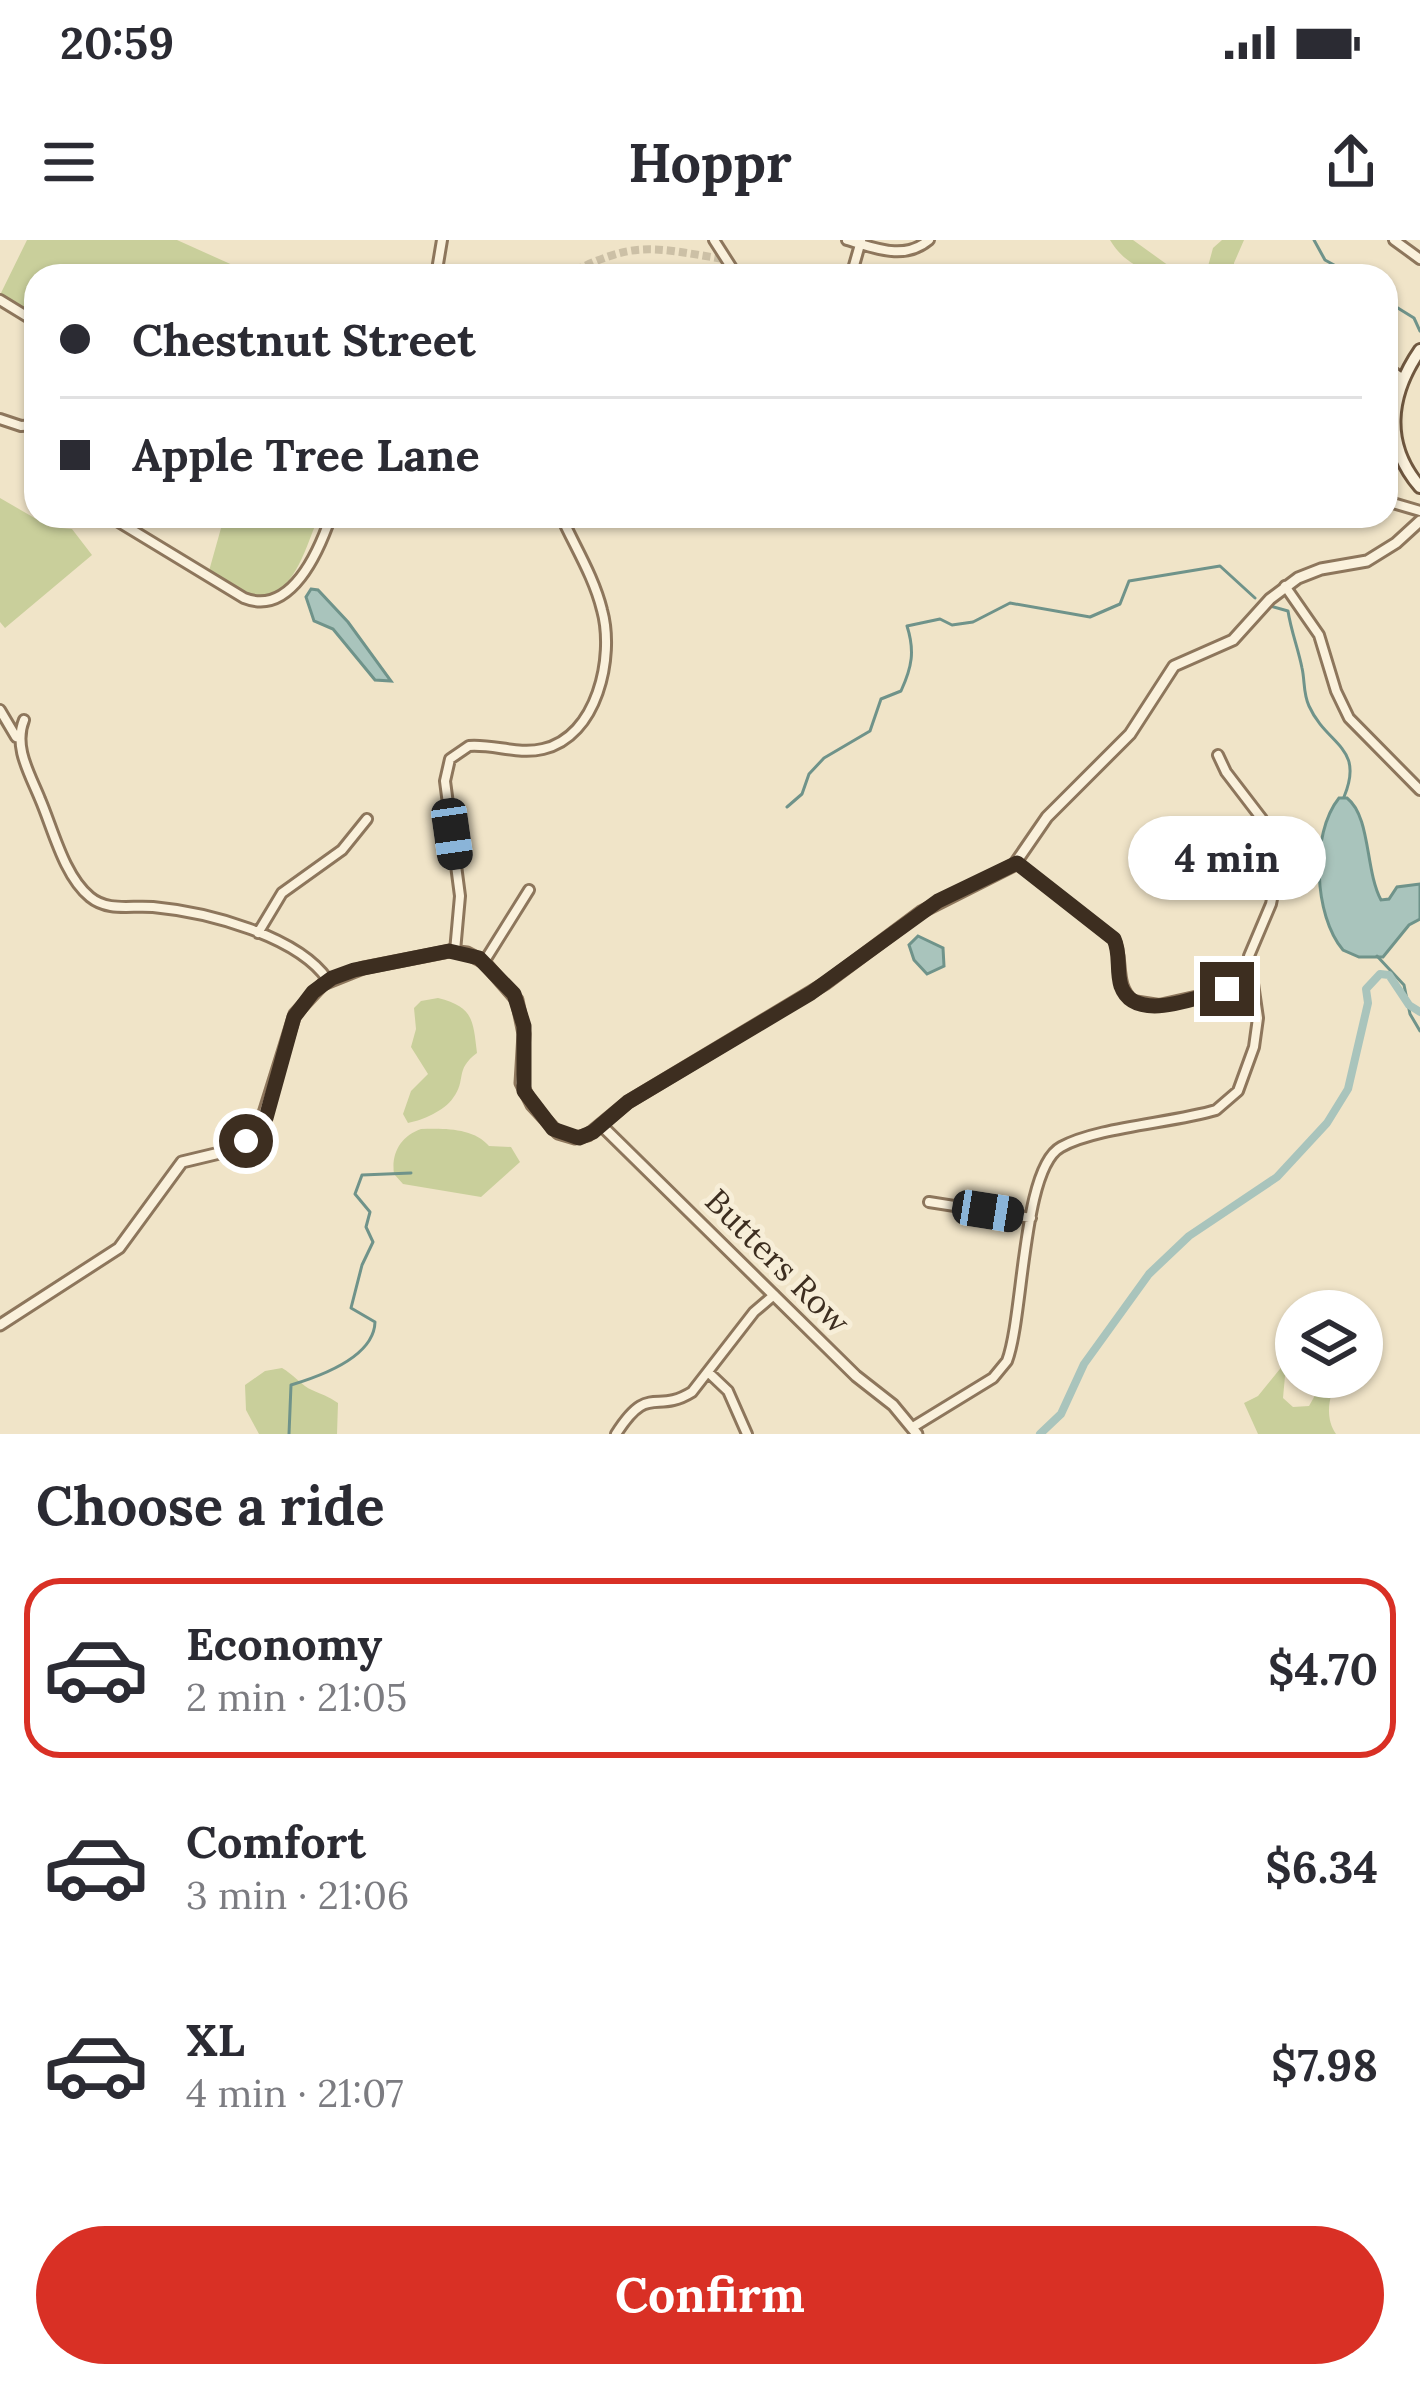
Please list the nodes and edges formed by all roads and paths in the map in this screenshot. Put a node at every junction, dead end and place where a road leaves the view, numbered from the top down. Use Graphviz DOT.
graph roads {
  1 [pos="847,240"];
  2 [pos="928,240"];
  3 [pos="1394,240"];
  4 [pos="861,242"];
  5 [pos="1420,259"];
  6 [pos="1420,350"];
  7 [pos="1398,376"];
  8 [pos="1403,379"];
  9 [pos="1398,397"];
  10 [pos="1398,446"];
  11 [pos="1420,487"];
  12 [pos="1420,521"];
  13 [pos="129,528"];
  14 [pos="325,528"];
  15 [pos="566,528"];
  16 [pos="1286,586"];
  17 [pos="0,710"];
  18 [pos="25,720"];
  19 [pos="19,744"];
  20 [pos="1218,755"];
  21 [pos="1420,790"];
  22 [pos="367,819"];
  23 [pos="1017,863"];
  24 [pos="529,890"];
  25 [pos="258,933"];
  26 [pos="455,951"];
  27 [pos="484,962"];
  28 [pos="328,980"];
  29 [pos="1252,984"];
  30 [pos="601,1125"];
  31 [pos="929,1202"];
  32 [pos="1031,1218"];
  33 [pos="774,1295"];
  34 [pos="0,1325"];
  35 [pos="708,1372"];
  36 [pos="915,1430"];
  37 [pos="616,1434"];
  38 [pos="747,1434"];
  1 -- 4 [label="street"];
  2 -- 4 [label="street"];
  3 -- 5 [label="street"];
  6 -- 8 [label="main road"];
  7 -- 8 [label="street"];
  8 -- 9 [label="main road"];
  10 -- 11 [label="main road"];
  12 -- 16 [label="street"];
  13 -- 14 [label="street"];
  15 -- 26 [label="street"];
  16 -- 21 [label="street"];
  16 -- 23 [label="street"];
  17 -- 19 [label="street"];
  18 -- 19 [label="street"];
  19 -- 25 [label="street"];
  20 -- 29 [label="street"];
  22 -- 25 [label="street"];
  23 -- 29 [label="street"];
  23 -- 30 [label="street"];
  24 -- 27 [label="street"];
  25 -- 28 [label="street"];
  26 -- 27 [label="street"];
  26 -- 28 [label="street"];
  27 -- 30 [label="street"];
  28 -- 34 [label="street"];
  29 -- 32 [label="street"];
  30 -- 33 [label="street, Butters Row"];
  31 -- 32 [label="street"];
  32 -- 36 [label="street"];
  33 -- 35 [label="street"];
  33 -- 36 [label="street, Butters Row"];
  35 -- 37 [label="street"];
  35 -- 38 [label="street"];
}
